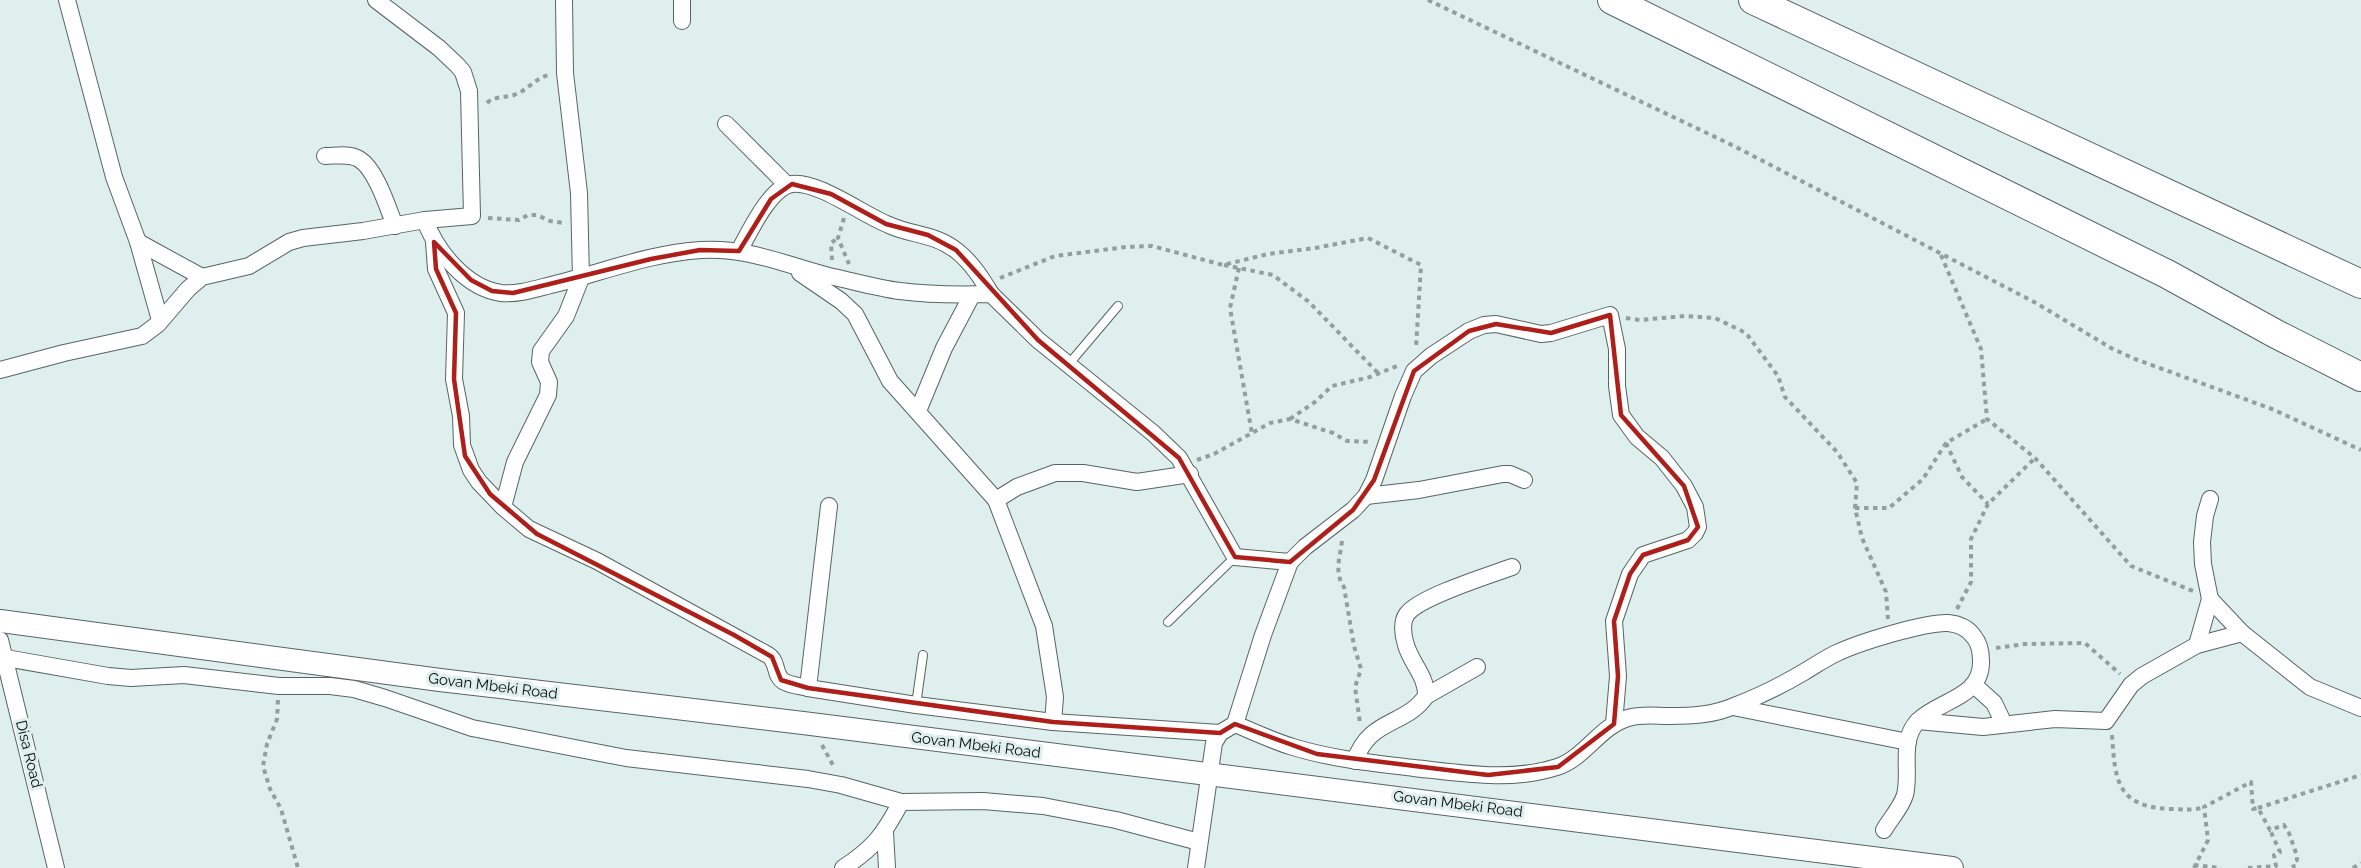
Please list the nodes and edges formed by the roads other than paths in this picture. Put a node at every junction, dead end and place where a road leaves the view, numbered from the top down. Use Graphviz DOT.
graph roads {
  1 [pos="67,0"];
  2 [pos="376,0"];
  3 [pos="564,0"];
  4 [pos="682,0"];
  5 [pos="1612,0"];
  6 [pos="1753,0"];
  7 [pos="682,21"];
  8 [pos="726,124"];
  9 [pos="326,156"];
  10 [pos="787,185"];
  11 [pos="425,220"];
  12 [pos="395,226"];
  13 [pos="138,242"];
  14 [pos="434,242"];
  15 [pos="739,251"];
  16 [pos="788,264"];
  17 [pos="2167,274"];
  18 [pos="202,277"];
  19 [pos="581,278"];
  20 [pos="2361,284"];
  21 [pos="988,289"];
  22 [pos="972,295"];
  23 [pos="1118,306"];
  24 [pos="160,320"];
  25 [pos="2361,360"];
  26 [pos="1067,365"];
  27 [pos="0,370"];
  28 [pos="2361,377"];
  29 [pos="918,411"];
  30 [pos="1187,470"];
  31 [pos="1524,480"];
  32 [pos="1366,496"];
  33 [pos="2210,499"];
  34 [pos="996,500"];
  35 [pos="829,506"];
  36 [pos="503,507"];
  37 [pos="1234,556"];
  38 [pos="1290,562"];
  39 [pos="1512,567"];
  40 [pos="2210,598"];
  41 [pos="0,621"];
  42 [pos="1168,622"];
  43 [pos="2242,633"];
  44 [pos="0,640"];
  45 [pos="2197,645"];
  46 [pos="923,655"];
  47 [pos="3,657"];
  48 [pos="1477,667"];
  49 [pos="1974,685"];
  50 [pos="808,688"];
  51 [pos="1426,696"];
  52 [pos="916,705"];
  53 [pos="1732,707"];
  54 [pos="2361,708"];
  55 [pos="1918,721"];
  56 [pos="1053,722"];
  57 [pos="1235,724"];
  58 [pos="1614,724"];
  59 [pos="2004,724"];
  60 [pos="1220,733"];
  61 [pos="1908,742"];
  62 [pos="1357,754"];
  63 [pos="1208,774"];
  64 [pos="901,802"];
  65 [pos="1884,830"];
  66 [pos="885,832"];
  67 [pos="1199,842"];
  68 [pos="846,867"];
  69 [pos="56,868"];
  70 [pos="888,868"];
  71 [pos="1196,868"];
  72 [pos="1952,868"];
  1 -- 13 [label="street"];
  2 -- 11 [label="street"];
  3 -- 19 [label="street"];
  4 -- 7 [label="street"];
  5 -- 17 [label="highway"];
  6 -- 20 [label="highway"];
  8 -- 10 [label="street"];
  9 -- 12 [label="street"];
  10 -- 15 [label="street"];
  10 -- 21 [label="street"];
  11 -- 12 [label="street"];
  11 -- 14 [label="street"];
  12 -- 18 [label="street"];
  13 -- 18 [label="street"];
  13 -- 24 [label="street"];
  14 -- 19 [label="street"];
  14 -- 36 [label="street"];
  15 -- 16 [label="street"];
  15 -- 19 [label="street"];
  16 -- 22 [label="street"];
  16 -- 29 [label="street"];
  17 -- 25 [label="highway"];
  17 -- 28 [label="highway"];
  18 -- 24 [label="street"];
  19 -- 36 [label="street"];
  21 -- 22 [label="street"];
  21 -- 26 [label="street"];
  22 -- 29 [label="street"];
  23 -- 26 [label="lane"];
  24 -- 27 [label="street"];
  26 -- 30 [label="street"];
  29 -- 34 [label="street"];
  30 -- 34 [label="street"];
  30 -- 37 [label="street"];
  31 -- 32 [label="street"];
  32 -- 38 [label="street"];
  32 -- 58 [label="street"];
  33 -- 40 [label="street"];
  34 -- 56 [label="street"];
  35 -- 50 [label="street"];
  36 -- 50 [label="street"];
  37 -- 38 [label="street"];
  37 -- 42 [label="lane"];
  38 -- 57 [label="street"];
  39 -- 51 [label="street"];
  40 -- 43 [label="street"];
  40 -- 45 [label="street"];
  41 -- 63 [label="main road, Govan Mbeki Road"];
  43 -- 45 [label="street"];
  43 -- 54 [label="street"];
  44 -- 47 [label="street, Disa Road"];
  45 -- 59 [label="street"];
  46 -- 52 [label="lane"];
  47 -- 64 [label="street"];
  47 -- 69 [label="street, Disa Road"];
  48 -- 51 [label="street"];
  49 -- 53 [label="street"];
  49 -- 55 [label="street"];
  49 -- 59 [label="street"];
  50 -- 52 [label="street"];
  51 -- 62 [label="street"];
  52 -- 56 [label="street"];
  53 -- 58 [label="street"];
  53 -- 61 [label="street"];
  55 -- 59 [label="street"];
  55 -- 61 [label="street"];
  56 -- 60 [label="street"];
  57 -- 60 [label="street"];
  57 -- 62 [label="street"];
  58 -- 62 [label="street"];
  60 -- 63 [label="street"];
  61 -- 65 [label="street"];
  63 -- 67 [label="street"];
  63 -- 72 [label="main road, Govan Mbeki Road"];
  64 -- 66 [label="street"];
  64 -- 67 [label="street"];
  66 -- 68 [label="street"];
  66 -- 70 [label="street"];
  67 -- 71 [label="street"];
}
